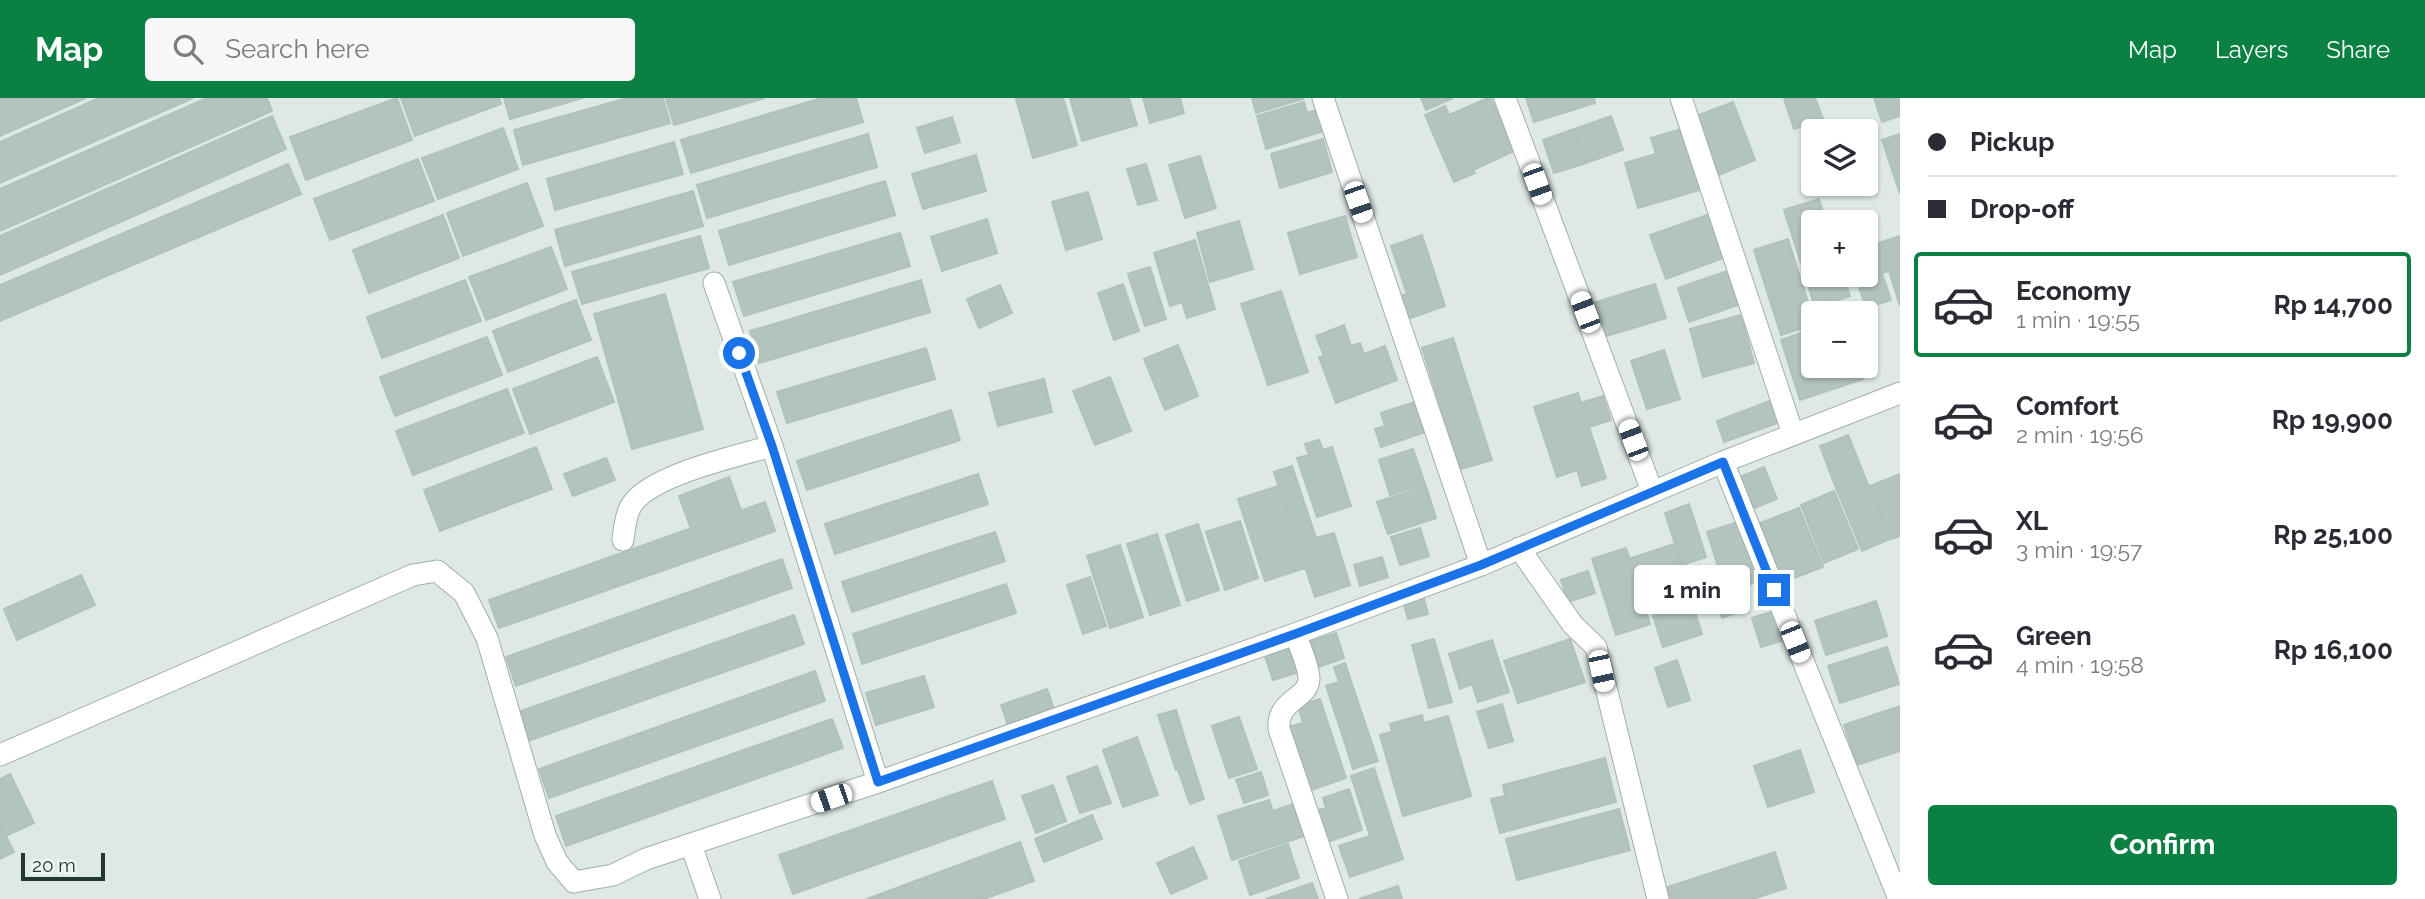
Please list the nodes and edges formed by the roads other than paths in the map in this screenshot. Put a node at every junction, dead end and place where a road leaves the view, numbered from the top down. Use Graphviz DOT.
graph roads {
  1 [pos="1323,98"];
  2 [pos="1505,98"];
  3 [pos="1681,98"];
  4 [pos="715,283"];
  5 [pos="1900,393"];
  6 [pos="1793,434"];
  7 [pos="772,446"];
  8 [pos="1723,462"];
  9 [pos="1652,491"];
  10 [pos="624,540"];
  11 [pos="1519,548"];
  12 [pos="1481,565"];
  13 [pos="1295,634"];
  14 [pos="0,755"];
  15 [pos="878,782"];
  16 [pos="691,845"];
  17 [pos="710,899"];
  18 [pos="1337,899"];
  19 [pos="1658,899"];
  20 [pos="1899,899"];
  1 -- 12 [label="street"];
  2 -- 9 [label="street"];
  3 -- 6 [label="street"];
  4 -- 7 [label="street"];
  5 -- 6 [label="street"];
  6 -- 8 [label="street"];
  7 -- 10 [label="street"];
  7 -- 15 [label="street"];
  8 -- 9 [label="street"];
  8 -- 20 [label="street"];
  9 -- 11 [label="street"];
  11 -- 12 [label="street"];
  11 -- 19 [label="street"];
  12 -- 13 [label="street"];
  13 -- 15 [label="street"];
  13 -- 18 [label="street"];
  14 -- 16 [label="street"];
  15 -- 16 [label="street"];
  16 -- 17 [label="street"];
}
